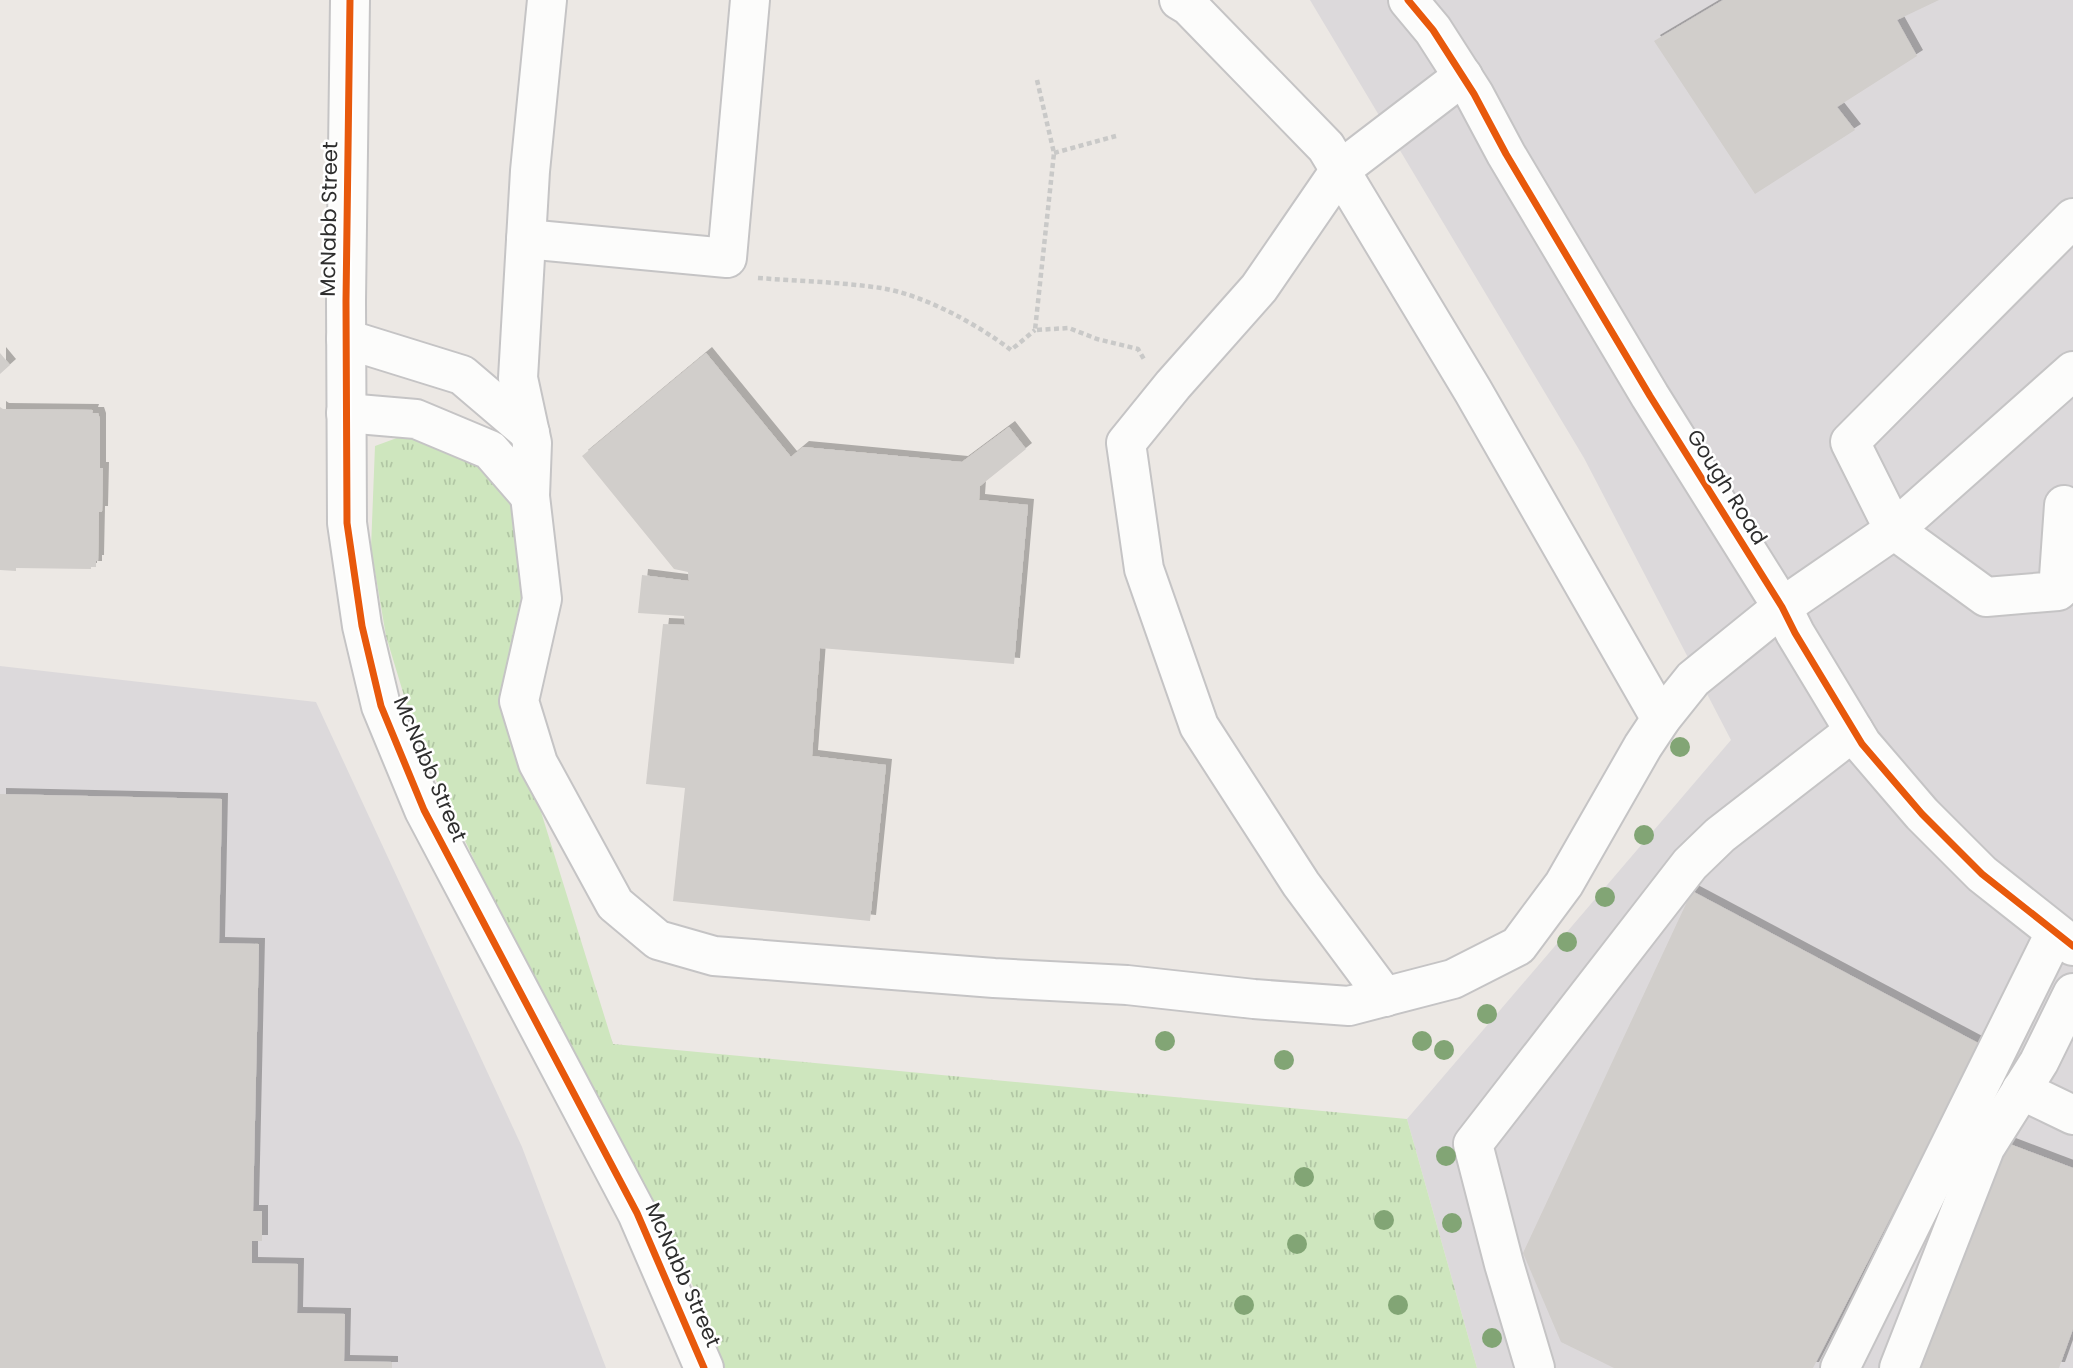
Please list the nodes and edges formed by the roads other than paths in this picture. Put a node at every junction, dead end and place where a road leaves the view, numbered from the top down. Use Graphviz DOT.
graph roads {
  1 [pos="350,0"];
  2 [pos="547,0"];
  3 [pos="750,0"];
  4 [pos="1179,0"];
  5 [pos="1408,0"];
  6 [pos="1463,76"];
  7 [pos="1339,170"];
  8 [pos="2073,218"];
  9 [pos="526,239"];
  10 [pos="346,340"];
  11 [pos="2073,371"];
  12 [pos="346,413"];
  13 [pos="530,433"];
  14 [pos="530,496"];
  15 [pos="2064,505"];
  16 [pos="1894,530"];
  17 [pos="1782,607"];
  18 [pos="1661,719"];
  19 [pos="1854,731"];
  20 [pos="2064,940"];
  21 [pos="2073,993"];
  22 [pos="1385,997"];
  23 [pos="2021,1090"];
  24 [pos="2073,1115"];
  25 [pos="704,1368"];
  26 [pos="1535,1368"];
  27 [pos="1840,1368"];
  28 [pos="1899,1368"];
  1 -- 10 [label="street, McNabb Street"];
  2 -- 9 [label="street"];
  3 -- 9 [label="street"];
  4 -- 7 [label="street"];
  5 -- 6 [label="street, Gough Road"];
  6 -- 7 [label="street"];
  6 -- 17 [label="street, Gough Road"];
  7 -- 18 [label="street"];
  7 -- 22 [label="street"];
  8 -- 16 [label="street"];
  9 -- 13 [label="street"];
  10 -- 12 [label="street, McNabb Street"];
  10 -- 13 [label="street"];
  11 -- 16 [label="street"];
  12 -- 14 [label="street"];
  12 -- 25 [label="street, McNabb Street"];
  13 -- 14 [label="street"];
  14 -- 22 [label="street"];
  15 -- 16 [label="street"];
  16 -- 17 [label="street"];
  17 -- 18 [label="street"];
  17 -- 19 [label="street, Gough Road"];
  18 -- 22 [label="street"];
  19 -- 20 [label="street, Gough Road"];
  19 -- 26 [label="street"];
  20 -- 27 [label="street"];
  21 -- 23 [label="street"];
  23 -- 24 [label="street"];
  23 -- 28 [label="street"];
}
